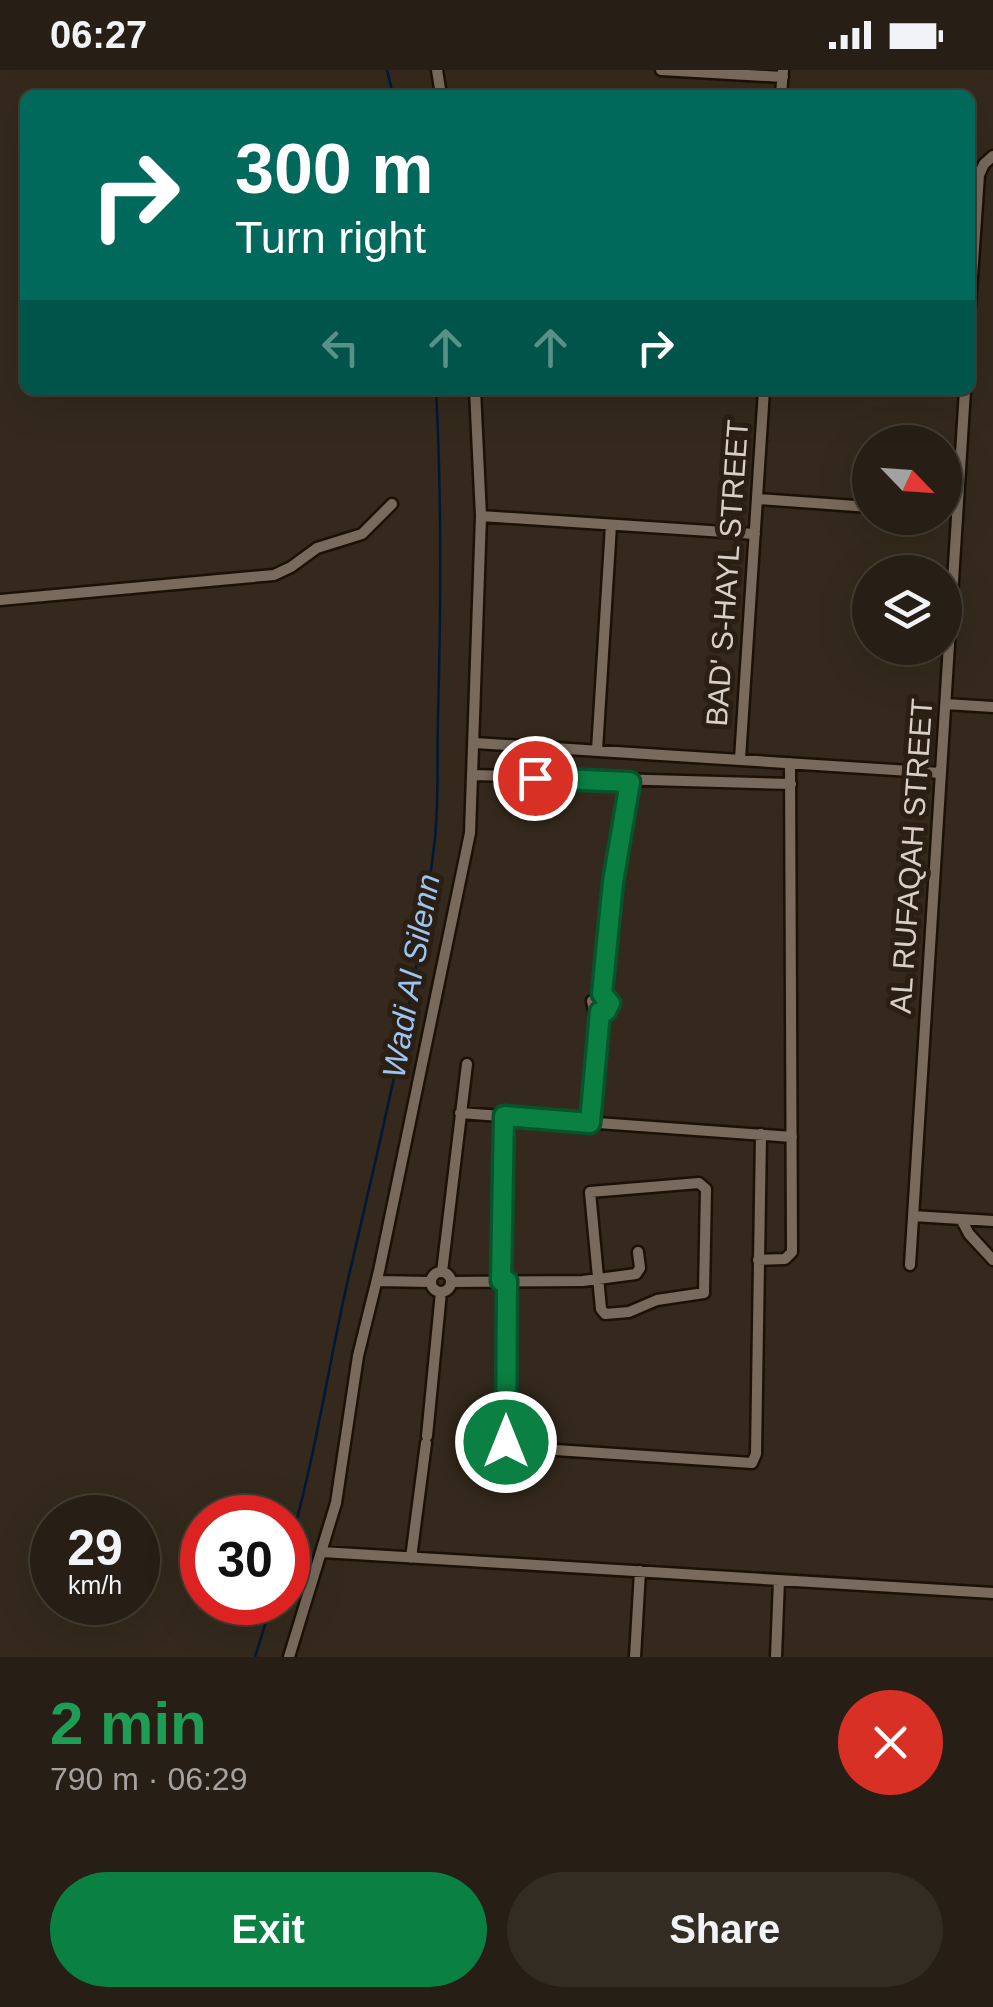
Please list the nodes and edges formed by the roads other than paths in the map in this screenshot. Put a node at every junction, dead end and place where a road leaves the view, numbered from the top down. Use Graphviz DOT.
graph roads {
  1 [pos="661,70"];
  2 [pos="783,74"];
  3 [pos="993,156"];
  4 [pos="975,212"];
  5 [pos="474,395"];
  6 [pos="764,395"];
  7 [pos="964,395"];
  8 [pos="961,425"];
  9 [pos="758,500"];
  10 [pos="392,504"];
  11 [pos="852,506"];
  12 [pos="482,516"];
  13 [pos="611,525"];
  14 [pos="755,534"];
  15 [pos="950,535"];
  16 [pos="0,600"];
  17 [pos="946,704"];
  18 [pos="993,707"];
  19 [pos="475,743"];
  20 [pos="597,750"];
  21 [pos="740,760"];
  22 [pos="790,763"];
  23 [pos="941,773"];
  24 [pos="474,775"];
  25 [pos="630,782"];
  26 [pos="791,784"];
  27 [pos="467,1064"];
  28 [pos="460,1113"];
  29 [pos="504,1116"];
  30 [pos="590,1123"];
  31 [pos="761,1134"];
  32 [pos="792,1137"];
  33 [pos="913,1216"];
  34 [pos="961,1219"];
  35 [pos="993,1221"];
  36 [pos="638,1252"];
  37 [pos="758,1260"];
  38 [pos="993,1260"];
  39 [pos="910,1265"];
  40 [pos="442,1272"];
  41 [pos="598,1280"];
  42 [pos="504,1281"];
  43 [pos="377,1282"];
  44 [pos="432,1282"];
  45 [pos="451,1282"];
  46 [pos="441,1292"];
  47 [pos="322,1552"];
  48 [pos="411,1558"];
  49 [pos="640,1571"];
  50 [pos="779,1580"];
  51 [pos="993,1594"];
  52 [pos="289,1657"];
  53 [pos="635,1657"];
  54 [pos="776,1657"];
  1 -- 2 [label="street"];
  3 -- 4 [label="street"];
  5 -- 12 [label="street"];
  6 -- 9 [label="street, BAD' S-HAYL STREET"];
  7 -- 8 [label="street, AL RUFAQAH STREET"];
  9 -- 11 [label="street"];
  9 -- 14 [label="street, BAD' S-HAYL STREET"];
  10 -- 16 [label="street"];
  12 -- 13 [label="street"];
  12 -- 19 [label="street"];
  13 -- 14 [label="street"];
  13 -- 20 [label="street"];
  14 -- 21 [label="street, BAD' S-HAYL STREET"];
  15 -- 17 [label="street, AL RUFAQAH STREET"];
  17 -- 18 [label="street"];
  17 -- 23 [label="street, AL RUFAQAH STREET"];
  19 -- 20 [label="street"];
  19 -- 24 [label="street"];
  20 -- 21 [label="street"];
  21 -- 22 [label="street"];
  22 -- 23 [label="street"];
  22 -- 26 [label="street"];
  23 -- 33 [label="street, AL RUFAQAH STREET"];
  24 -- 25 [label="street"];
  24 -- 43 [label="street"];
  25 -- 26 [label="street"];
  25 -- 30 [label="street"];
  26 -- 32 [label="street"];
  27 -- 28 [label="street"];
  28 -- 29 [label="street"];
  28 -- 40 [label="street"];
  29 -- 30 [label="street"];
  29 -- 42 [label="street"];
  30 -- 31 [label="street"];
  31 -- 32 [label="street"];
  31 -- 37 [label="street"];
  32 -- 37 [label="street"];
  33 -- 34 [label="street"];
  33 -- 39 [label="street, AL RUFAQAH STREET"];
  34 -- 35 [label="street"];
  34 -- 38 [label="street"];
  36 -- 41 [label="street"];
  37 -- 42 [label="street"];
  40 -- 44 [label="street"];
  40 -- 45 [label="street"];
  41 -- 41 [label="street"];
  41 -- 42 [label="street"];
  42 -- 45 [label="street"];
  43 -- 44 [label="street"];
  43 -- 47 [label="street"];
  44 -- 46 [label="street"];
  45 -- 46 [label="street"];
  46 -- 48 [label="street"];
  47 -- 48 [label="street"];
  47 -- 52 [label="street"];
  48 -- 49 [label="street"];
  49 -- 50 [label="street"];
  49 -- 53 [label="street"];
  50 -- 51 [label="street"];
  50 -- 54 [label="street"];
}
